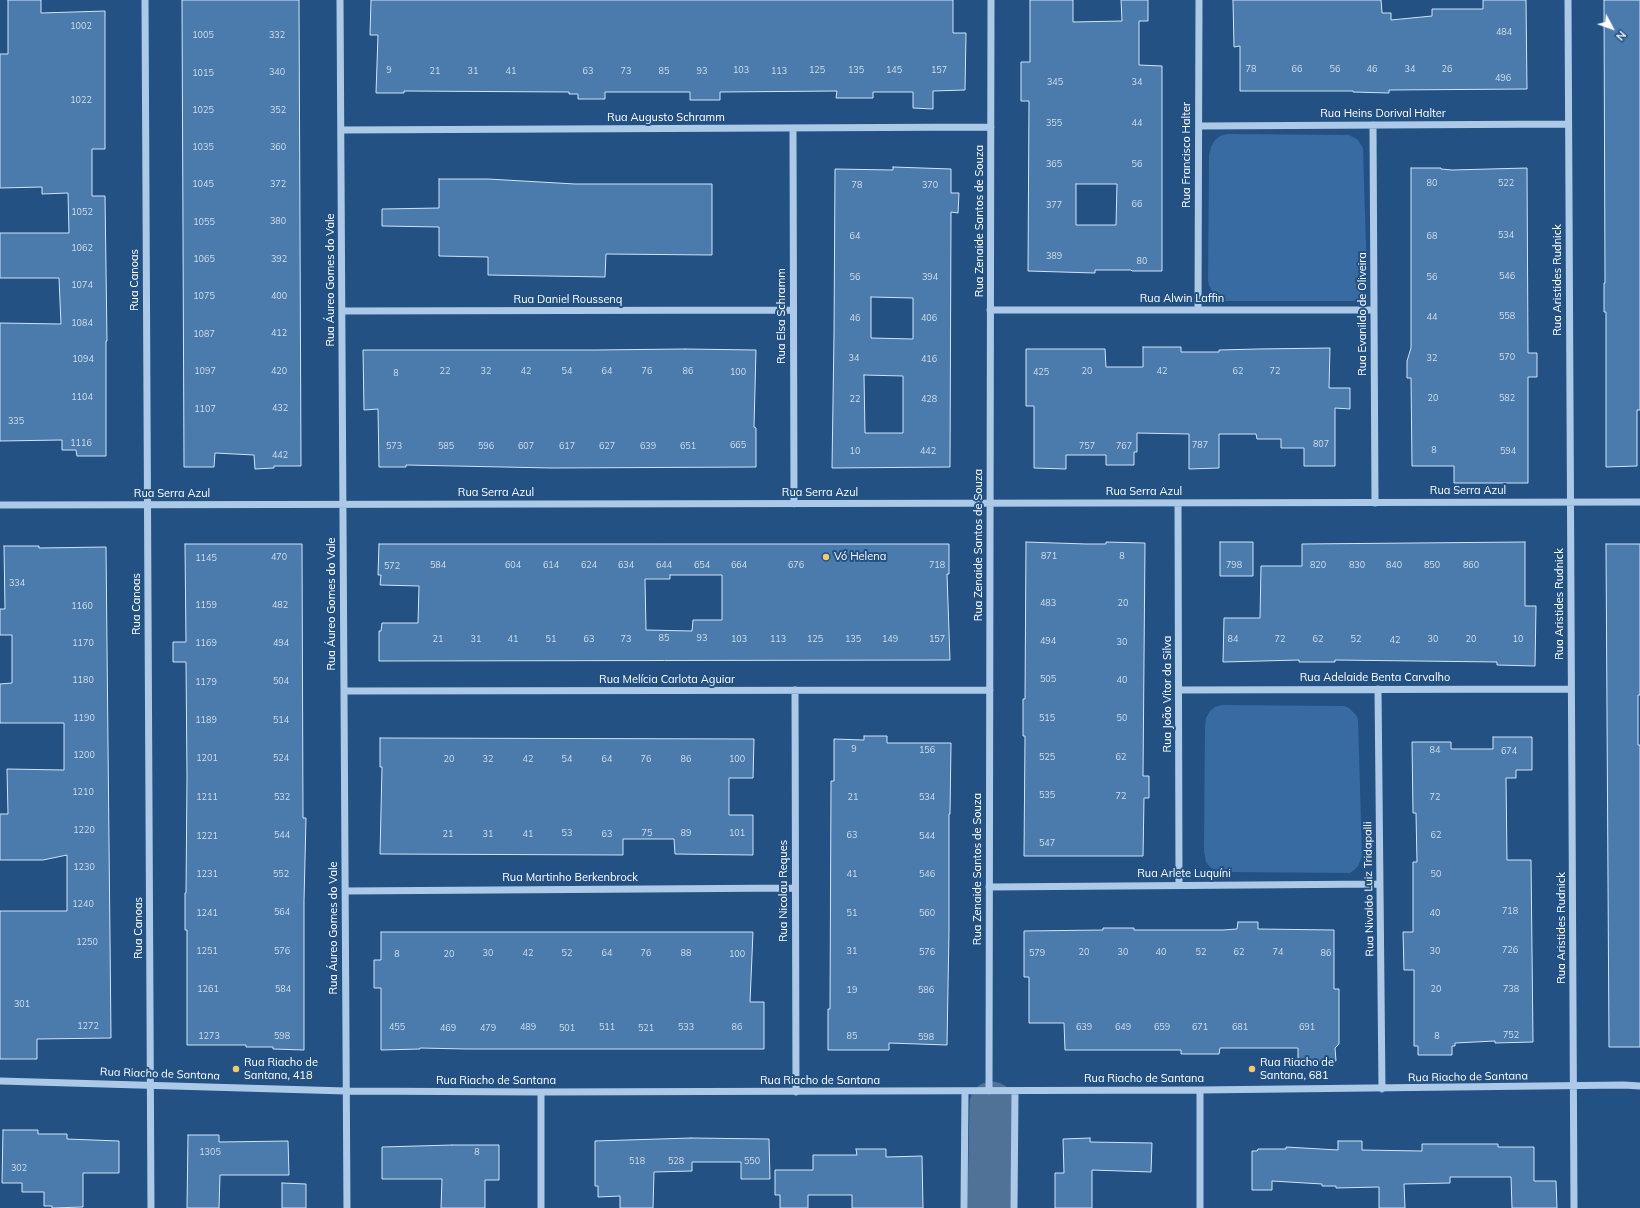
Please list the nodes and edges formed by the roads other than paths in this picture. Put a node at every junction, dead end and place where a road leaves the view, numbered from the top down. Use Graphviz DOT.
graph roads {
  1 [pos="145,0"];
  2 [pos="340,0"];
  3 [pos="991,0"];
  4 [pos="1199,0"];
  5 [pos="1568,0"];
  6 [pos="1568,124"];
  7 [pos="1198,126"];
  8 [pos="1373,126"];
  9 [pos="991,127"];
  10 [pos="793,128"];
  11 [pos="341,130"];
  12 [pos="793,310"];
  13 [pos="990,310"];
  14 [pos="1198,310"];
  15 [pos="1374,310"];
  16 [pos="342,311"];
  17 [pos="1570,502"];
  18 [pos="1640,502"];
  19 [pos="990,503"];
  20 [pos="1178,503"];
  21 [pos="1375,503"];
  22 [pos="343,504"];
  23 [pos="794,504"];
  24 [pos="0,505"];
  25 [pos="147,505"];
  26 [pos="1571,688"];
  27 [pos="1378,689"];
  28 [pos="795,690"];
  29 [pos="990,690"];
  30 [pos="1178,690"];
  31 [pos="344,691"];
  32 [pos="1380,884"];
  33 [pos="1179,885"];
  34 [pos="989,887"];
  35 [pos="795,888"];
  36 [pos="345,891"];
  37 [pos="0,1081"];
  38 [pos="151,1084"];
  39 [pos="1573,1086"];
  40 [pos="1640,1086"];
  41 [pos="1382,1089"];
  42 [pos="1200,1090"];
  43 [pos="346,1091"];
  44 [pos="965,1091"];
  45 [pos="989,1091"];
  46 [pos="1015,1091"];
  47 [pos="541,1092"];
  48 [pos="796,1092"];
  49 [pos="151,1208"];
  50 [pos="347,1208"];
  51 [pos="541,1208"];
  52 [pos="964,1208"];
  53 [pos="1014,1208"];
  54 [pos="1200,1208"];
  55 [pos="1574,1208"];
  1 -- 25 [label="street, Rua Canoas"];
  2 -- 11 [label="street, Rua Áureo Gomes do Vale"];
  3 -- 9 [label="street, Rua Zenaide Santos de Souza"];
  4 -- 7 [label="street, Rua Francisco Halter"];
  5 -- 6 [label="street, Rua Aristides Rudnick"];
  6 -- 8 [label="street, Rua Heins Dorival Halter"];
  6 -- 17 [label="street, Rua Aristides Rudnick"];
  7 -- 8 [label="street, Rua Heins Dorival Halter"];
  7 -- 14 [label="street, Rua Francisco Halter"];
  8 -- 15 [label="street, Rua Evanildo de Oliveira"];
  9 -- 10 [label="street, Rua Augusto Schramm"];
  9 -- 13 [label="street, Rua Zenaide Santos de Souza"];
  10 -- 11 [label="street, Rua Augusto Schramm"];
  10 -- 12 [label="street, Rua Elsa Schramm"];
  11 -- 16 [label="street, Rua Áureo Gomes do Vale"];
  12 -- 16 [label="street, Rua Daniel Roussenq"];
  12 -- 23 [label="street, Rua Elsa Schramm"];
  13 -- 14 [label="street, Rua Alwin Laffin"];
  13 -- 19 [label="street, Rua Zenaide Santos de Souza"];
  14 -- 15 [label="street, Rua Alwin Laffin"];
  15 -- 21 [label="street, Rua Evanildo de Oliveira"];
  16 -- 22 [label="street, Rua Áureo Gomes do Vale"];
  17 -- 18 [label="street, Rua Serra Azul"];
  17 -- 21 [label="street, Rua Serra Azul"];
  17 -- 26 [label="street, Rua Aristides Rudnick"];
  19 -- 20 [label="street, Rua Serra Azul"];
  19 -- 23 [label="street, Rua Serra Azul"];
  19 -- 29 [label="street, Rua Zenaide Santos de Souza"];
  20 -- 21 [label="street, Rua Serra Azul"];
  20 -- 30 [label="street, Rua João Vítor da Silva"];
  22 -- 23 [label="street, Rua Serra Azul"];
  22 -- 25 [label="street, Rua Serra Azul"];
  22 -- 31 [label="street, Rua Áureo Gomes do Vale"];
  24 -- 25 [label="street, Rua Serra Azul"];
  25 -- 38 [label="street, Rua Canoas"];
  26 -- 27 [label="street, Rua Adelaide Benta Carvalho"];
  26 -- 39 [label="street, Rua Aristides Rudnick"];
  27 -- 30 [label="street, Rua Adelaide Benta Carvalho"];
  27 -- 32 [label="street, Rua Nivaldo Luiz Tridapalli"];
  28 -- 29 [label="street, Rua Melícia Carlota Aguiar"];
  28 -- 31 [label="street, Rua Melícia Carlota Aguiar"];
  28 -- 35 [label="street, Rua Nicolau Reques"];
  29 -- 34 [label="street, Rua Zenaide Santos de Souza"];
  30 -- 33 [label="street, Rua João Vítor da Silva"];
  31 -- 36 [label="street, Rua Áureo Gomes do Vale"];
  32 -- 33 [label="street, Rua Arlete Luquíni"];
  32 -- 41 [label="street, Rua Nivaldo Luiz Tridapalli"];
  33 -- 34 [label="street, Rua Arlete Luquíni"];
  34 -- 45 [label="street, Rua Zenaide Santos de Souza"];
  35 -- 36 [label="street, Rua Martinho Berkenbrock"];
  35 -- 48 [label="street, Rua Nicolau Reques"];
  36 -- 43 [label="street, Rua Áureo Gomes do Vale"];
  37 -- 38 [label="street, Rua Riacho de Santana"];
  38 -- 43 [label="street, Rua Riacho de Santana"];
  38 -- 49 [label="street, Rua Canoas"];
  39 -- 40 [label="street, Rua Riacho de Santana"];
  39 -- 41 [label="street, Rua Riacho de Santana"];
  39 -- 55 [label="street, Rua Aristides Rudnick"];
  41 -- 42 [label="street, Rua Riacho de Santana"];
  42 -- 46 [label="street, Rua Riacho de Santana"];
  42 -- 54 [label="street"];
  43 -- 47 [label="street, Rua Riacho de Santana"];
  43 -- 50 [label="street, Rua Áureo Gomes do Vale"];
  44 -- 45 [label="street, Rua Riacho de Santana"];
  44 -- 48 [label="street, Rua Riacho de Santana"];
  44 -- 52 [label="street"];
  45 -- 46 [label="street, Rua Riacho de Santana"];
  46 -- 53 [label="street"];
  47 -- 48 [label="street, Rua Riacho de Santana"];
  47 -- 51 [label="street"];
}
